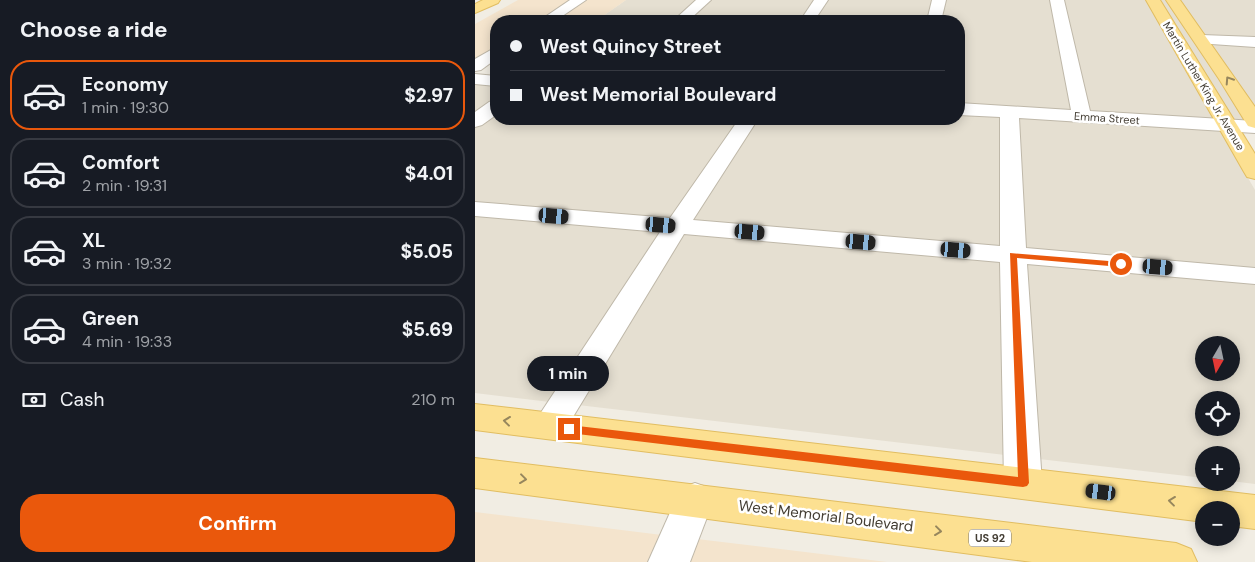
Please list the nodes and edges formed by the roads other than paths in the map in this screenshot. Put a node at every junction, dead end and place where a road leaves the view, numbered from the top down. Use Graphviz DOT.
graph roads {
  1 [pos="493,0"];
  2 [pos="579,0"];
  3 [pos="704,0"];
  4 [pos="821,0"];
  5 [pos="939,0"];
  6 [pos="1057,0"];
  7 [pos="1153,0"];
  8 [pos="1173,0"];
  9 [pos="475,9"];
  10 [pos="555,15"];
  11 [pos="687,15"];
  12 [pos="811,15"];
  13 [pos="935,15"];
  14 [pos="1202,40"];
  15 [pos="1255,42"];
  16 [pos="490,56"];
  17 [pos="475,66"];
  18 [pos="475,79"];
  19 [pos="490,80"];
  20 [pos="965,109"];
  21 [pos="490,110"];
  22 [pos="1009,112"];
  23 [pos="1082,116"];
  24 [pos="475,121"];
  25 [pos="1255,122"];
  26 [pos="745,125"];
  27 [pos="1227,126"];
  28 [pos="1255,127"];
  29 [pos="1255,172"];
  30 [pos="475,209"];
  31 [pos="677,226"];
  32 [pos="1013,255"];
  33 [pos="1255,276"];
  34 [pos="475,418"];
  35 [pos="550,426"];
  36 [pos="475,473"];
  37 [pos="1023,483"];
  38 [pos="695,499"];
  39 [pos="1255,512"];
  40 [pos="1116,558"];
  41 [pos="669,562"];
  42 [pos="1176,562"];
  1 -- 9 [label="main road"];
  2 -- 10 [label="street"];
  3 -- 11 [label="street"];
  4 -- 12 [label="street"];
  5 -- 13 [label="street"];
  6 -- 23 [label="street"];
  7 -- 27 [label="main road, Martin Luther King Jr. Avenue"];
  8 -- 14 [label="main road, Martin Luther King Jr. Avenue"];
  14 -- 15 [label="street"];
  25 -- 14 [label="main road, Martin Luther King Jr. Avenue, one-way"];
  16 -- 17 [label="street"];
  18 -- 19 [label="street"];
  20 -- 22 [label="street, Emma Street"];
  21 -- 24 [label="street"];
  22 -- 23 [label="street, Emma Street"];
  22 -- 32 [label="street"];
  23 -- 27 [label="street, Emma Street"];
  26 -- 31 [label="street"];
  27 -- 28 [label="street, Emma Street"];
  27 -- 29 [label="main road, Martin Luther King Jr. Avenue"];
  30 -- 31 [label="street"];
  31 -- 32 [label="street"];
  31 -- 35 [label="street"];
  32 -- 33 [label="street"];
  32 -- 37 [label="street"];
  35 -- 34 [label="main road, one-way"];
  35 -- 37 [label="main road"];
  36 -- 38 [label="main road, West Memorial Boulevard / US 92, one-way"];
  39 -- 37 [label="main road, one-way"];
  38 -- 40 [label="main road, West Memorial Boulevard / US 92, one-way"];
  38 -- 41 [label="street"];
  40 -- 42 [label="main road, West Memorial Boulevard / US 92"];
}
